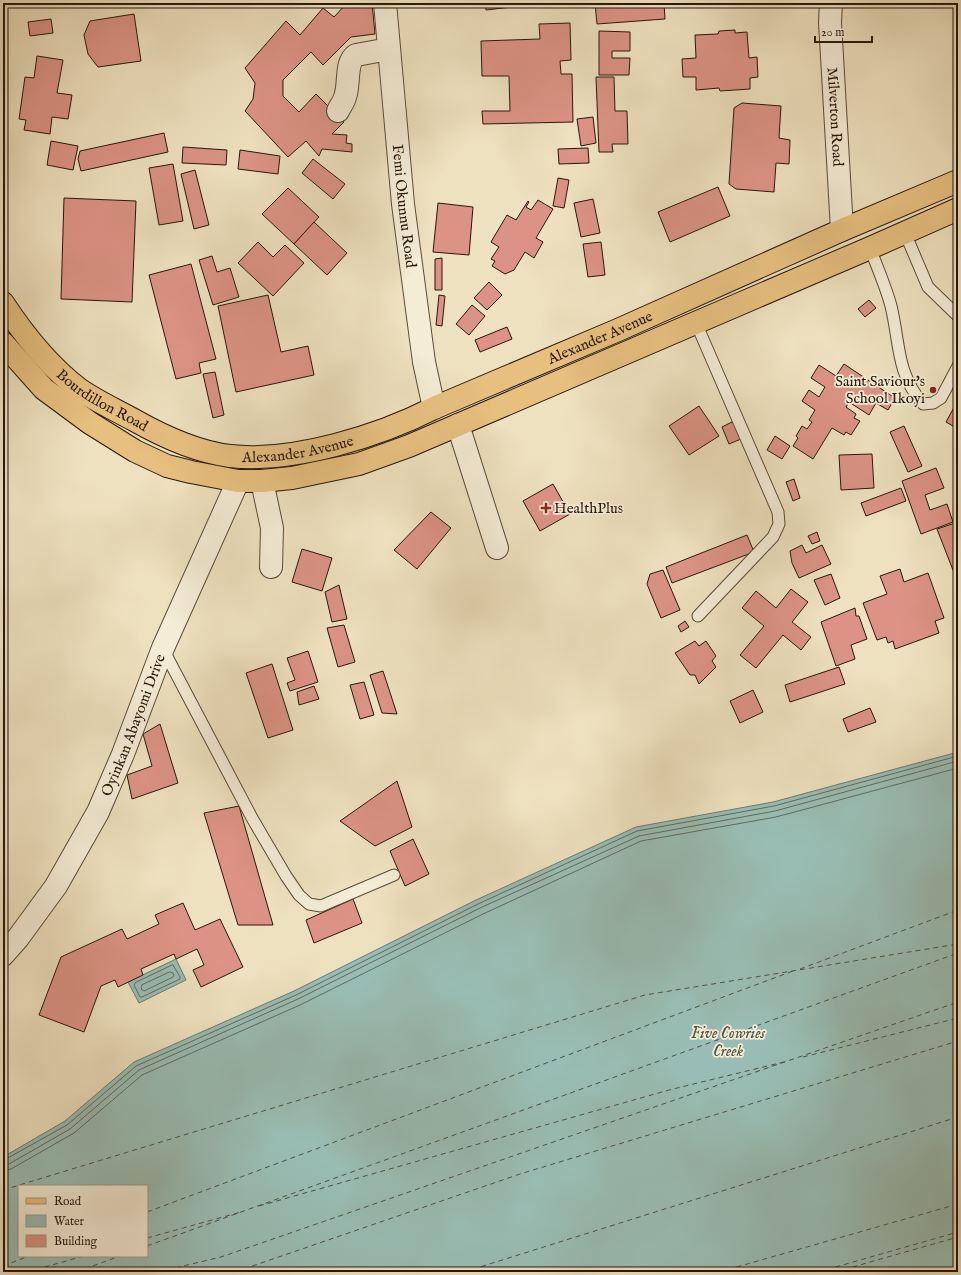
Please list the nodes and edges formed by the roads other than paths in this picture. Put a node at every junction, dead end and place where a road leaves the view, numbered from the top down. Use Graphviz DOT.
graph roads {
  1 [pos="385,3"];
  2 [pos="831,3"];
  3 [pos="389,49"];
  4 [pos="338,111"];
  5 [pos="958,181"];
  6 [pos="958,209"];
  7 [pos="842,230"];
  8 [pos="905,233"];
  9 [pos="870,248"];
  10 [pos="3,303"];
  11 [pos="958,316"];
  12 [pos="696,323"];
  13 [pos="3,343"];
  14 [pos="958,366"];
  15 [pos="434,408"];
  16 [pos="458,425"];
  17 [pos="231,456"];
  18 [pos="238,480"];
  19 [pos="262,481"];
  20 [pos="496,548"];
  21 [pos="271,567"];
  22 [pos="698,616"];
  23 [pos="162,648"];
  24 [pos="394,875"];
  25 [pos="3,955"];
  1 -- 3 [label="street, Femi Okunnu Road"];
  2 -- 7 [label="street, Milverton Road"];
  3 -- 4 [label="street"];
  3 -- 15 [label="street, Femi Okunnu Road"];
  5 -- 7 [label="main road, Alexander Avenue"];
  6 -- 8 [label="main road, Alexander Avenue"];
  7 -- 15 [label="main road, Alexander Avenue"];
  8 -- 9 [label="main road, Alexander Avenue"];
  8 -- 11 [label="lane"];
  9 -- 12 [label="main road, Alexander Avenue"];
  9 -- 14 [label="lane"];
  10 -- 17 [label="main road, Bourdillon Road"];
  12 -- 16 [label="main road, Alexander Avenue"];
  12 -- 22 [label="lane"];
  13 -- 18 [label="main road, Bourdillon Road"];
  15 -- 17 [label="main road, Alexander Avenue"];
  16 -- 19 [label="main road, Alexander Avenue"];
  16 -- 20 [label="street"];
  18 -- 19 [label="main road, Alexander Avenue"];
  18 -- 23 [label="street, Oyinkan Abayomi Drive"];
  19 -- 21 [label="street"];
  23 -- 24 [label="lane"];
  23 -- 25 [label="street, Oyinkan Abayomi Drive"];
}
